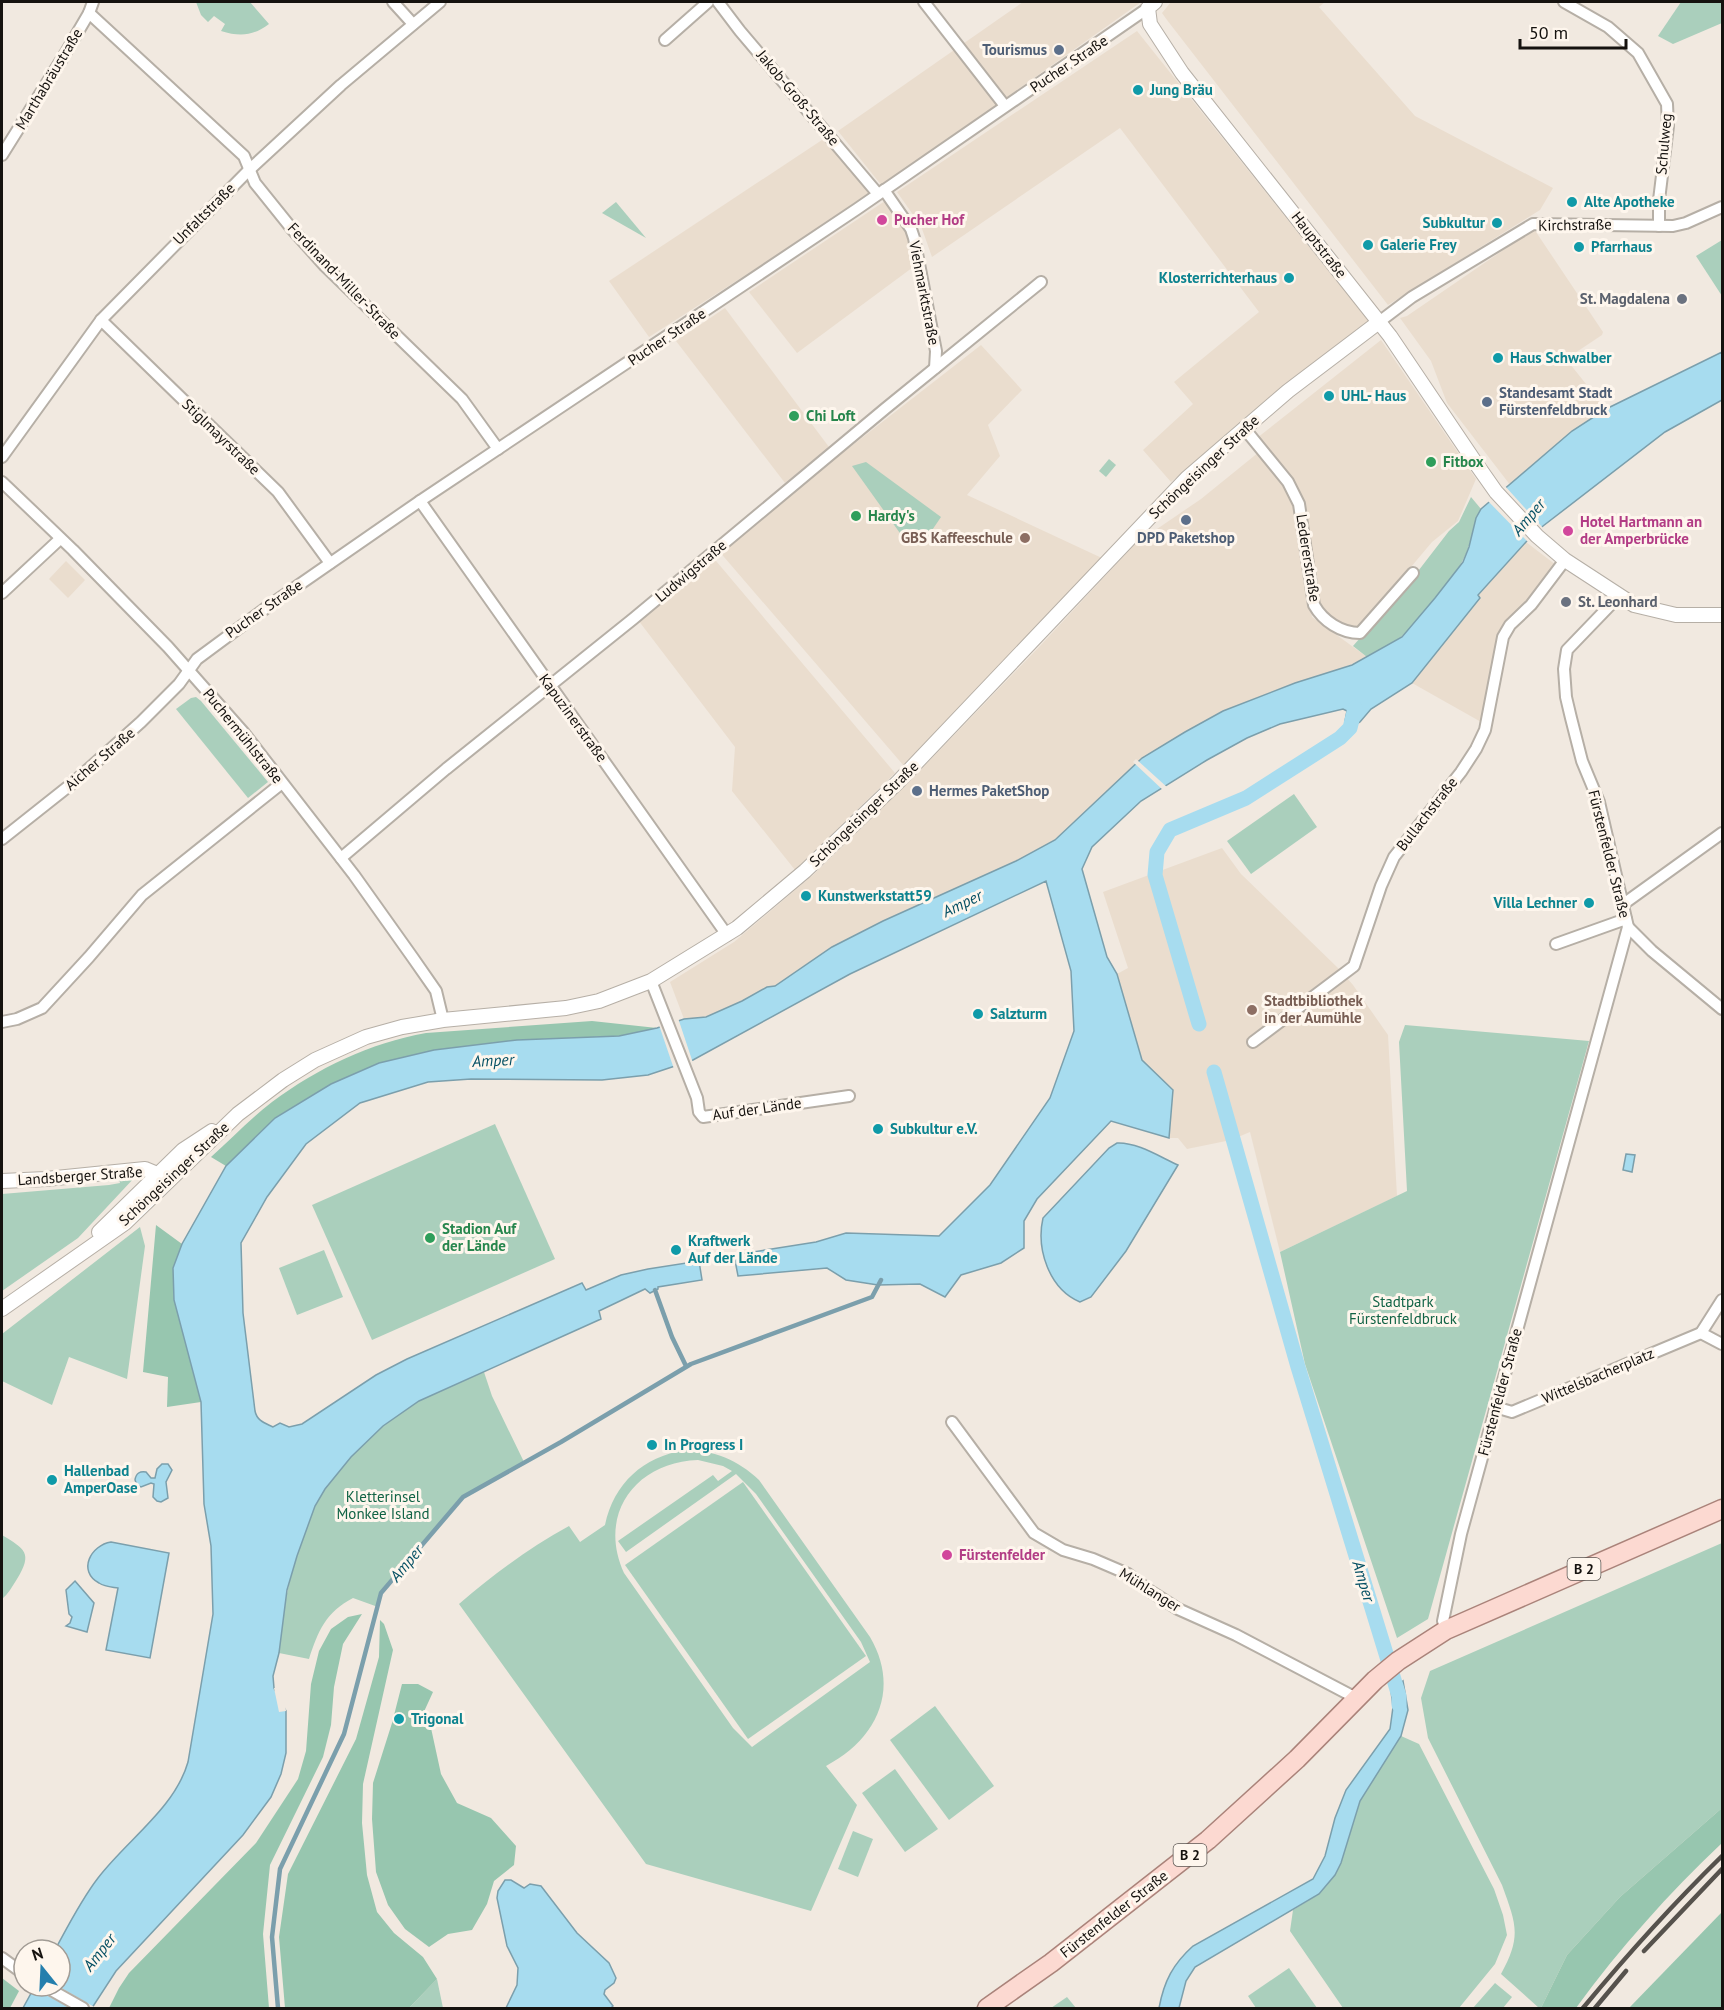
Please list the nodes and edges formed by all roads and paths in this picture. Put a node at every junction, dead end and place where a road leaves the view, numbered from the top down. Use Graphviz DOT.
graph roads {
  1 [pos="93,2"];
  2 [pos="393,2"];
  3 [pos="440,2"];
  4 [pos="708,2"];
  5 [pos="718,2"];
  6 [pos="924,2"];
  7 [pos="1564,2"];
  8 [pos="1152,5"];
  9 [pos="89,13"];
  10 [pos="413,24"];
  11 [pos="665,40"];
  12 [pos="1005,106"];
  13 [pos="2,155"];
  14 [pos="249,170"];
  15 [pos="881,192"];
  16 [pos="1722,207"];
  17 [pos="1659,226"];
  18 [pos="1041,282"];
  19 [pos="101,320"];
  20 [pos="1379,322"];
  21 [pos="935,369"];
  22 [pos="1244,428"];
  23 [pos="498,449"];
  24 [pos="2,457"];
  25 [pos="2,482"];
  26 [pos="420,501"];
  27 [pos="60,539"];
  28 [pos="1565,560"];
  29 [pos="330,563"];
  30 [pos="1413,573"];
  31 [pos="2,593"];
  32 [pos="1618,597"];
  33 [pos="1722,615"];
  34 [pos="189,670"];
  35 [pos="550,685"];
  36 [pos="282,783"];
  37 [pos="1722,833"];
  38 [pos="2,839"];
  39 [pos="341,858"];
  40 [pos="1622,905"];
  41 [pos="1627,923"];
  42 [pos="727,935"];
  43 [pos="1556,944"];
  44 [pos="651,981"];
  45 [pos="1722,1009"];
  46 [pos="443,1020"];
  47 [pos="2,1022"];
  48 [pos="1253,1042"];
  49 [pos="849,1096"];
  50 [pos="238,1114"];
  51 [pos="157,1173"];
  52 [pos="2,1181"];
  53 [pos="78,1254"];
  54 [pos="1722,1300"];
  55 [pos="2,1309"];
  56 [pos="1701,1333"];
  57 [pos="1722,1344"];
  58 [pos="1495,1407"];
  59 [pos="952,1422"];
  60 [pos="1722,1509"];
  61 [pos="1446,1630"];
  62 [pos="1356,1698"];
  63 [pos="65,1998"];
  64 [pos="83,2008"];
  65 [pos="987,2008"];
  1 -- 9 [label="street, Marthabräustraße"];
  2 -- 10 [label="street"];
  3 -- 10 [label="street, Unfaltstraße"];
  4 -- 11 [label="street"];
  5 -- 15 [label="street, Jakob-Groß-Straße"];
  6 -- 12 [label="street"];
  7 -- 17 [label="street, Schulweg"];
  8 -- 12 [label="street, Pucher Straße"];
  8 -- 20 [label="street, Hauptstraße"];
  9 -- 13 [label="street, Marthabräustraße"];
  9 -- 14 [label="street, Ferdinand-Miller-Straße"];
  10 -- 14 [label="street, Unfaltstraße"];
  12 -- 15 [label="street, Pucher Straße"];
  14 -- 19 [label="street, Unfaltstraße"];
  14 -- 23 [label="street, Ferdinand-Miller-Straße"];
  15 -- 21 [label="street, Viehmarktstraße"];
  15 -- 23 [label="street, Pucher Straße"];
  16 -- 17 [label="street, Kirchstraße"];
  17 -- 20 [label="street, Kirchstraße"];
  18 -- 21 [label="street, Ludwigstraße"];
  19 -- 24 [label="street, Unfaltstraße"];
  19 -- 29 [label="street, Stiglmayrstraße"];
  20 -- 22 [label="street, Schöngeisinger Straße"];
  20 -- 28 [label="street, Hauptstraße"];
  21 -- 35 [label="street, Ludwigstraße"];
  22 -- 30 [label="street, Ledererstraße"];
  22 -- 42 [label="street, Schöngeisinger Straße"];
  23 -- 26 [label="street, Pucher Straße"];
  25 -- 27 [label="street, Puchermühlstraße"];
  26 -- 29 [label="street, Pucher Straße"];
  26 -- 35 [label="street, Kapuzinerstraße"];
  27 -- 31 [label="street"];
  27 -- 34 [label="street, Puchermühlstraße"];
  28 -- 32 [label="street, Hauptstraße"];
  28 -- 48 [label="street, Bullachstraße"];
  29 -- 34 [label="street, Pucher Straße"];
  32 -- 33 [label="street, Hauptstraße"];
  32 -- 40 [label="street, Fürstenfelder Straße"];
  34 -- 36 [label="street, Puchermühlstraße"];
  34 -- 38 [label="street, Aicher Straße"];
  35 -- 39 [label="street, Ludwigstraße"];
  35 -- 42 [label="street, Kapuzinerstraße"];
  36 -- 39 [label="street, Puchermühlstraße"];
  36 -- 47 [label="street"];
  37 -- 40 [label="street"];
  39 -- 46 [label="street, Puchermühlstraße"];
  40 -- 41 [label="street, Fürstenfelder Straße"];
  41 -- 43 [label="street"];
  41 -- 45 [label="street"];
  41 -- 58 [label="street, Fürstenfelder Straße"];
  42 -- 44 [label="street, Schöngeisinger Straße"];
  44 -- 46 [label="street, Schöngeisinger Straße"];
  44 -- 49 [label="street, Auf der Lände"];
  46 -- 50 [label="street, Schöngeisinger Straße"];
  50 -- 51 [label="street, Schöngeisinger Straße"];
  50 -- 53 [label="street, Schöngeisinger Straße"];
  51 -- 52 [label="street, Landsberger Straße"];
  51 -- 53 [label="street, Schöngeisinger Straße"];
  53 -- 55 [label="street, Schöngeisinger Straße"];
  54 -- 56 [label="street"];
  56 -- 57 [label="street"];
  56 -- 58 [label="street, Wittelsbacherplatz"];
  58 -- 61 [label="street, Fürstenfelder Straße"];
  59 -- 62 [label="street, Mühlanger"];
  60 -- 61 [label="main road, B 2"];
  61 -- 62 [label="main road, Fürstenfelder Straße / B 2"];
  62 -- 65 [label="main road, Fürstenfelder Straße / B 2"];
  63 -- 64 [label="street"];
}
